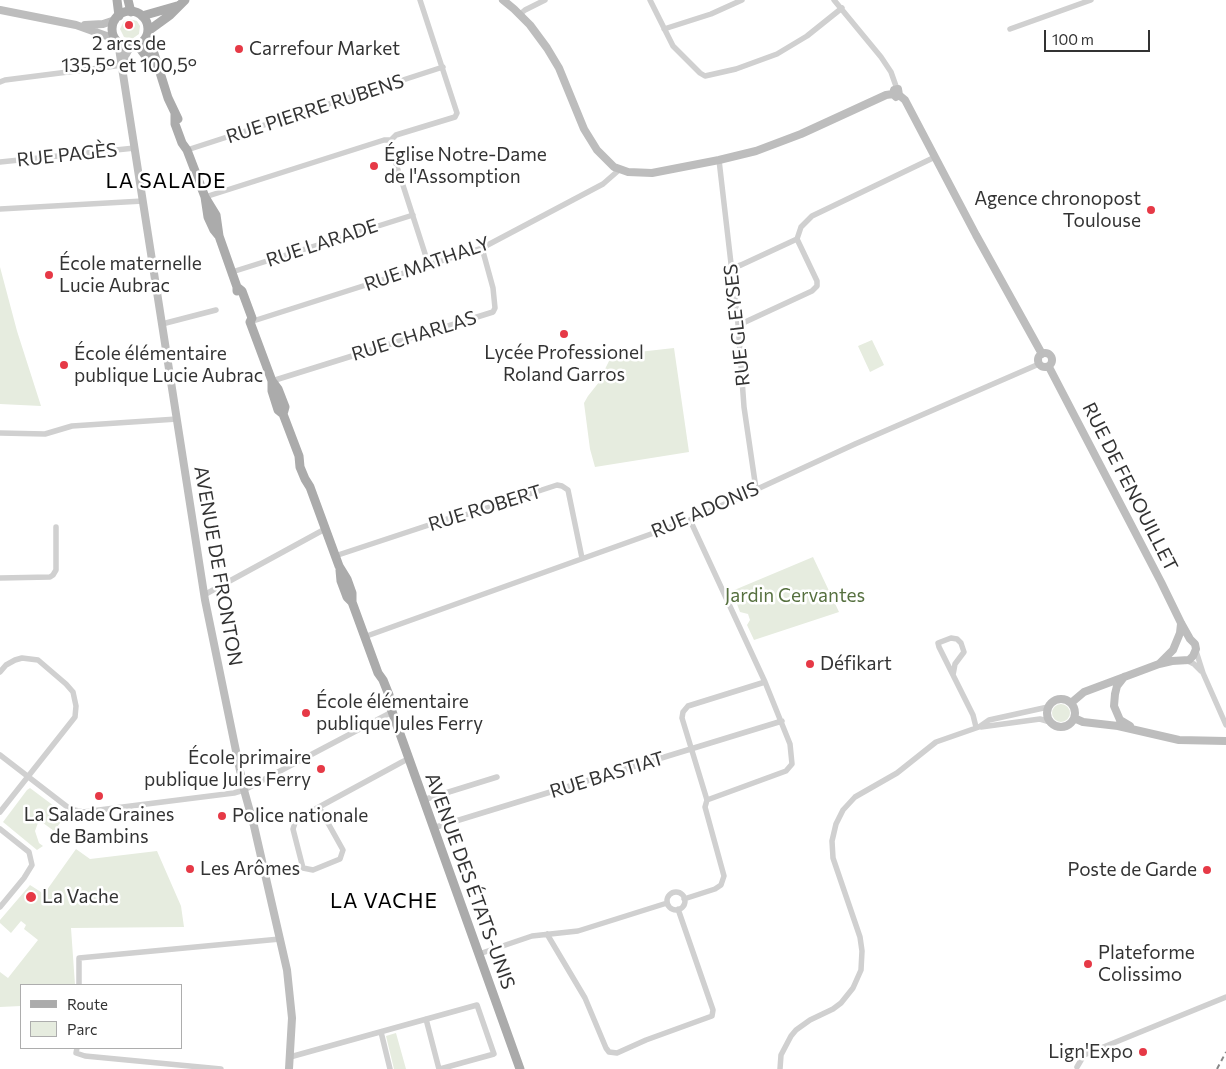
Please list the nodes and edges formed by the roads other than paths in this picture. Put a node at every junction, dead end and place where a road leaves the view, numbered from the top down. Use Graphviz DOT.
graph roads {
  1 [pos="117,0"];
  2 [pos="128,0"];
  3 [pos="420,0"];
  4 [pos="503,0"];
  5 [pos="545,0"];
  6 [pos="650,0"];
  7 [pos="742,0"];
  8 [pos="834,0"];
  9 [pos="1091,0"];
  10 [pos="181,3"];
  11 [pos="842,8"];
  12 [pos="0,10"];
  13 [pos="131,12"];
  14 [pos="519,15"];
  15 [pos="142,16"];
  16 [pos="117,18"];
  17 [pos="76,24"];
  18 [pos="1010,29"];
  19 [pos="664,30"];
  20 [pos="147,34"];
  21 [pos="117,40"];
  22 [pos="134,46"];
  23 [pos="122,65"];
  24 [pos="443,67"];
  25 [pos="161,78"];
  26 [pos="0,82"];
  27 [pos="896,93"];
  28 [pos="390,140"];
  29 [pos="135,148"];
  30 [pos="187,150"];
  31 [pos="935,157"];
  32 [pos="719,160"];
  33 [pos="0,162"];
  34 [pos="619,170"];
  35 [pos="205,197"];
  36 [pos="143,201"];
  37 [pos="0,209"];
  38 [pos="413,215"];
  39 [pos="797,239"];
  40 [pos="482,248"];
  41 [pos="429,266"];
  42 [pos="731,268"];
  43 [pos="232,272"];
  44 [pos="216,310"];
  45 [pos="250,322"];
  46 [pos="162,324"];
  47 [pos="738,324"];
  48 [pos="1042,354"];
  49 [pos="1039,364"];
  50 [pos="1048,367"];
  51 [pos="272,381"];
  52 [pos="177,419"];
  53 [pos="0,433"];
  54 [pos="756,489"];
  55 [pos="690,520"];
  56 [pos="56,527"];
  57 [pos="325,529"];
  58 [pos="335,556"];
  59 [pos="582,558"];
  60 [pos="0,578"];
  61 [pos="204,595"];
  62 [pos="1181,623"];
  63 [pos="364,636"];
  64 [pos="1190,640"];
  65 [pos="1177,641"];
  66 [pos="1173,650"];
  67 [pos="1196,651"];
  68 [pos="1183,660"];
  69 [pos="1158,664"];
  70 [pos="0,672"];
  71 [pos="1203,673"];
  72 [pos="953,675"];
  73 [pos="1124,677"];
  74 [pos="765,682"];
  75 [pos="1071,703"];
  76 [pos="1048,707"];
  77 [pos="390,708"];
  78 [pos="1074,718"];
  79 [pos="782,722"];
  80 [pos="1050,722"];
  81 [pos="1226,725"];
  82 [pos="978,727"];
  83 [pos="1143,732"];
  84 [pos="1226,741"];
  85 [pos="692,749"];
  86 [pos="0,755"];
  87 [pos="408,759"];
  88 [pos="497,777"];
  89 [pos="28,778"];
  90 [pos="244,790"];
  91 [pos="423,800"];
  92 [pos="707,800"];
  93 [pos="319,807"];
  94 [pos="0,812"];
  95 [pos="433,828"];
  96 [pos="0,829"];
  97 [pos="684,898"];
  98 [pos="667,903"];
  99 [pos="0,907"];
  100 [pos="678,909"];
  101 [pos="547,934"];
  102 [pos="280,939"];
  103 [pos="479,954"];
  104 [pos="79,984"];
  105 [pos="1226,997"];
  106 [pos="426,1019"];
  107 [pos="381,1032"];
  108 [pos="77,1051"];
  109 [pos="290,1057"];
  110 [pos="1078,1067"];
  111 [pos="222,1069"];
  112 [pos="289,1069"];
  113 [pos="390,1069"];
  114 [pos="440,1069"];
  115 [pos="520,1069"];
  116 [pos="780,1069"];
  1 -- 16 [label="main road"];
  2 -- 13 [label="main road"];
  3 -- 24 [label="street"];
  4 -- 14 [label="street"];
  5 -- 14 [label="street"];
  6 -- 19 [label="street"];
  7 -- 19 [label="street"];
  8 -- 11 [label="street"];
  9 -- 18 [label="street"];
  10 -- 15 [label="main road"];
  10 -- 20 [label="main road"];
  11 -- 19 [label="street"];
  11 -- 27 [label="street"];
  12 -- 17 [label="street"];
  13 -- 15 [label="main road"];
  13 -- 16 [label="main road"];
  14 -- 34 [label="street"];
  15 -- 20 [label="main road"];
  16 -- 17 [label="street"];
  16 -- 21 [label="main road"];
  17 -- 21 [label="street"];
  20 -- 22 [label="main road"];
  20 -- 25 [label="main road, AVENUE DES ÉTATS-UNIS"];
  21 -- 22 [label="main road"];
  21 -- 23 [label="street, AVENUE DE FRONTON"];
  22 -- 23 [label="street"];
  22 -- 25 [label="main road, AVENUE DES ÉTATS-UNIS"];
  23 -- 26 [label="street"];
  23 -- 29 [label="street, AVENUE DE FRONTON"];
  24 -- 28 [label="street"];
  24 -- 30 [label="street, RUE PIERRE RUBENS"];
  25 -- 30 [label="main road, AVENUE DES ÉTATS-UNIS"];
  27 -- 31 [label="street"];
  27 -- 32 [label="street"];
  28 -- 35 [label="street"];
  28 -- 38 [label="street"];
  29 -- 33 [label="street, RUE PAGÈS"];
  29 -- 36 [label="street, AVENUE DE FRONTON"];
  30 -- 35 [label="main road, AVENUE DES ÉTATS-UNIS"];
  31 -- 39 [label="street"];
  31 -- 48 [label="street"];
  32 -- 34 [label="street"];
  32 -- 42 [label="street, RUE GLEYSES"];
  34 -- 40 [label="street, RUE MATHALY"];
  35 -- 43 [label="main road, AVENUE DES ÉTATS-UNIS"];
  36 -- 37 [label="street"];
  36 -- 46 [label="street, AVENUE DE FRONTON"];
  38 -- 41 [label="street"];
  38 -- 43 [label="street, RUE LARADE"];
  39 -- 42 [label="street"];
  39 -- 47 [label="street"];
  40 -- 41 [label="street, RUE MATHALY"];
  40 -- 51 [label="street, RUE CHARLAS"];
  41 -- 45 [label="street, RUE MATHALY"];
  42 -- 47 [label="street, RUE GLEYSES"];
  43 -- 45 [label="main road, AVENUE DES ÉTATS-UNIS"];
  44 -- 46 [label="street"];
  45 -- 51 [label="main road, AVENUE DES ÉTATS-UNIS"];
  46 -- 52 [label="street, AVENUE DE FRONTON"];
  47 -- 54 [label="street, RUE GLEYSES"];
  48 -- 49 [label="street"];
  48 -- 50 [label="street"];
  49 -- 50 [label="street"];
  49 -- 54 [label="street, RUE ADONIS"];
  50 -- 62 [label="street, RUE DE FENOUILLET"];
  51 -- 57 [label="main road, AVENUE DES ÉTATS-UNIS"];
  52 -- 53 [label="street"];
  52 -- 61 [label="street, AVENUE DE FRONTON"];
  54 -- 55 [label="street, RUE ADONIS"];
  55 -- 59 [label="street, RUE ADONIS"];
  55 -- 74 [label="street"];
  56 -- 60 [label="street"];
  57 -- 58 [label="main road, AVENUE DES ÉTATS-UNIS"];
  57 -- 61 [label="street"];
  58 -- 59 [label="street, RUE ROBERT"];
  58 -- 63 [label="main road, AVENUE DES ÉTATS-UNIS"];
  59 -- 63 [label="street, RUE ADONIS"];
  61 -- 90 [label="street, AVENUE DE FRONTON"];
  62 -- 64 [label="street, RUE DE FENOUILLET"];
  62 -- 65 [label="street"];
  63 -- 77 [label="main road, AVENUE DES ÉTATS-UNIS"];
  64 -- 65 [label="street"];
  64 -- 67 [label="street, RUE DE FENOUILLET"];
  65 -- 66 [label="street"];
  66 -- 68 [label="street, RUE DE FENOUILLET"];
  66 -- 69 [label="street"];
  67 -- 68 [label="street"];
  67 -- 71 [label="street, RUE DE FENOUILLET"];
  68 -- 69 [label="street"];
  68 -- 71 [label="street, RUE DE FENOUILLET"];
  69 -- 73 [label="street"];
  70 -- 89 [label="street"];
  71 -- 81 [label="street, RUE DE FENOUILLET"];
  72 -- 72 [label="street"];
  72 -- 82 [label="street"];
  73 -- 75 [label="street"];
  73 -- 83 [label="street"];
  74 -- 79 [label="street"];
  74 -- 85 [label="street"];
  75 -- 76 [label="street"];
  75 -- 78 [label="street"];
  76 -- 80 [label="street"];
  76 -- 82 [label="street"];
  77 -- 87 [label="main road, AVENUE DES ÉTATS-UNIS"];
  77 -- 90 [label="street"];
  78 -- 80 [label="street"];
  78 -- 83 [label="street"];
  79 -- 85 [label="street, RUE BASTIAT"];
  79 -- 92 [label="street"];
  80 -- 82 [label="street"];
  82 -- 116 [label="street"];
  83 -- 84 [label="street"];
  85 -- 92 [label="street"];
  85 -- 95 [label="street, RUE BASTIAT"];
  86 -- 89 [label="street"];
  87 -- 91 [label="main road, AVENUE DES ÉTATS-UNIS"];
  87 -- 93 [label="street"];
  88 -- 91 [label="street"];
  89 -- 90 [label="street"];
  89 -- 94 [label="street"];
  90 -- 102 [label="street, AVENUE DE FRONTON"];
  91 -- 95 [label="main road, AVENUE DES ÉTATS-UNIS"];
  92 -- 97 [label="street"];
  93 -- 93 [label="street"];
  95 -- 103 [label="main road, AVENUE DES ÉTATS-UNIS"];
  96 -- 99 [label="street"];
  97 -- 98 [label="street"];
  97 -- 100 [label="street"];
  98 -- 100 [label="street"];
  98 -- 101 [label="street"];
  100 -- 101 [label="street"];
  101 -- 103 [label="street"];
  102 -- 104 [label="street"];
  102 -- 109 [label="street, AVENUE DE FRONTON"];
  103 -- 115 [label="main road, AVENUE DES ÉTATS-UNIS"];
  105 -- 110 [label="street"];
  106 -- 107 [label="street"];
  106 -- 114 [label="street"];
  106 -- 114 [label="street"];
  107 -- 109 [label="street"];
  107 -- 113 [label="street"];
  108 -- 111 [label="street"];
  109 -- 112 [label="street, AVENUE DE FRONTON"];
}
